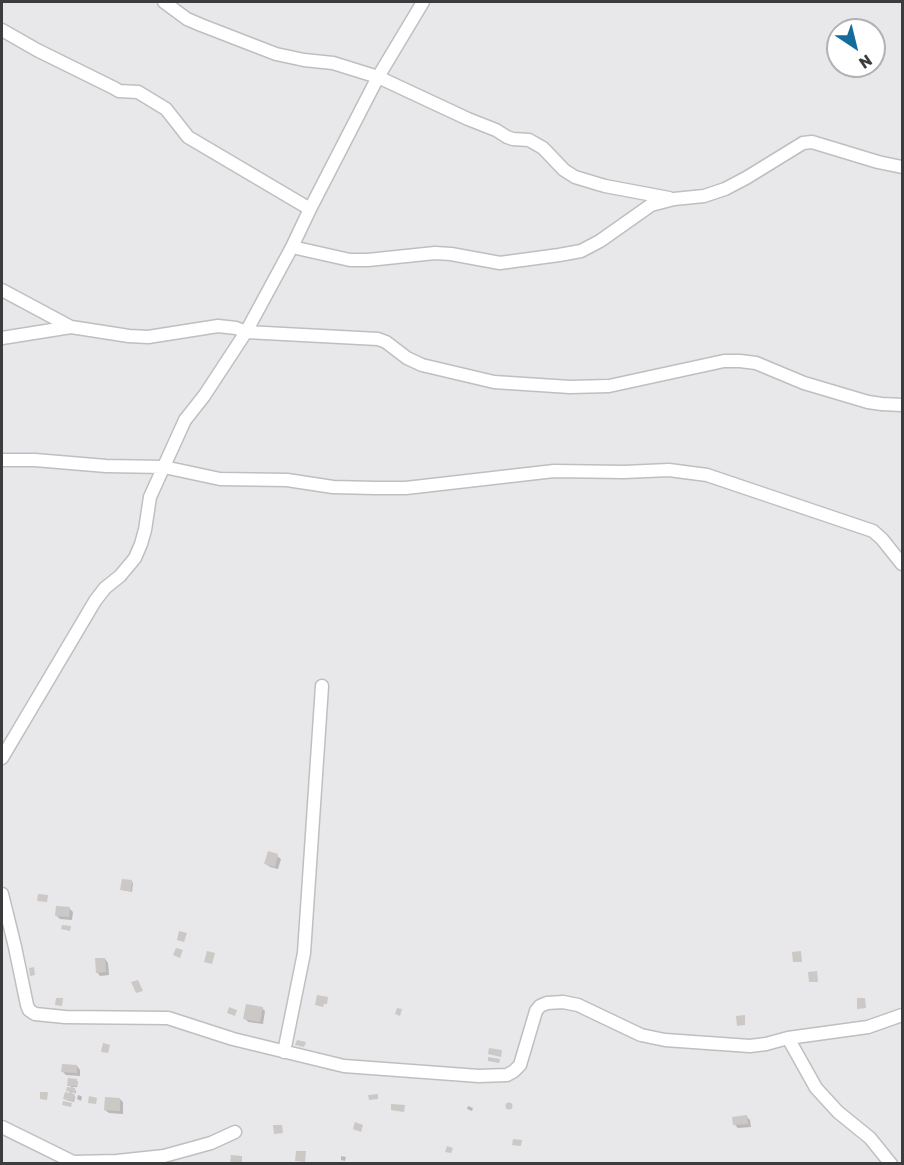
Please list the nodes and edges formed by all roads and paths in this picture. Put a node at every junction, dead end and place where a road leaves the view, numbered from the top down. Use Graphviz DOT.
graph roads {
  1 [pos="164,2"];
  2 [pos="423,2"];
  3 [pos="2,30"];
  4 [pos="378,77"];
  5 [pos="903,166"];
  6 [pos="674,199"];
  7 [pos="309,209"];
  8 [pos="292,247"];
  9 [pos="2,290"];
  10 [pos="71,327"];
  11 [pos="246,332"];
  12 [pos="2,338"];
  13 [pos="903,405"];
  14 [pos="2,460"];
  15 [pos="164,467"];
  16 [pos="903,564"];
  17 [pos="322,686"];
  18 [pos="2,758"];
  19 [pos="2,894"];
  20 [pos="903,1015"];
  21 [pos="788,1038"];
  22 [pos="284,1052"];
  23 [pos="2,1128"];
  24 [pos="235,1132"];
  25 [pos="74,1163"];
  26 [pos="891,1164"];
  1 -- 4 [label="street"];
  2 -- 4 [label="street"];
  3 -- 7 [label="street"];
  4 -- 6 [label="street"];
  4 -- 7 [label="street"];
  5 -- 6 [label="street"];
  6 -- 8 [label="street"];
  7 -- 8 [label="street"];
  8 -- 11 [label="street"];
  9 -- 10 [label="street"];
  10 -- 11 [label="street"];
  10 -- 12 [label="street"];
  11 -- 13 [label="street"];
  11 -- 15 [label="street"];
  14 -- 15 [label="street"];
  15 -- 16 [label="street"];
  15 -- 18 [label="street"];
  17 -- 22 [label="street"];
  19 -- 22 [label="street"];
  20 -- 21 [label="street"];
  21 -- 22 [label="street"];
  21 -- 26 [label="street"];
  23 -- 25 [label="street"];
  24 -- 25 [label="street"];
}
